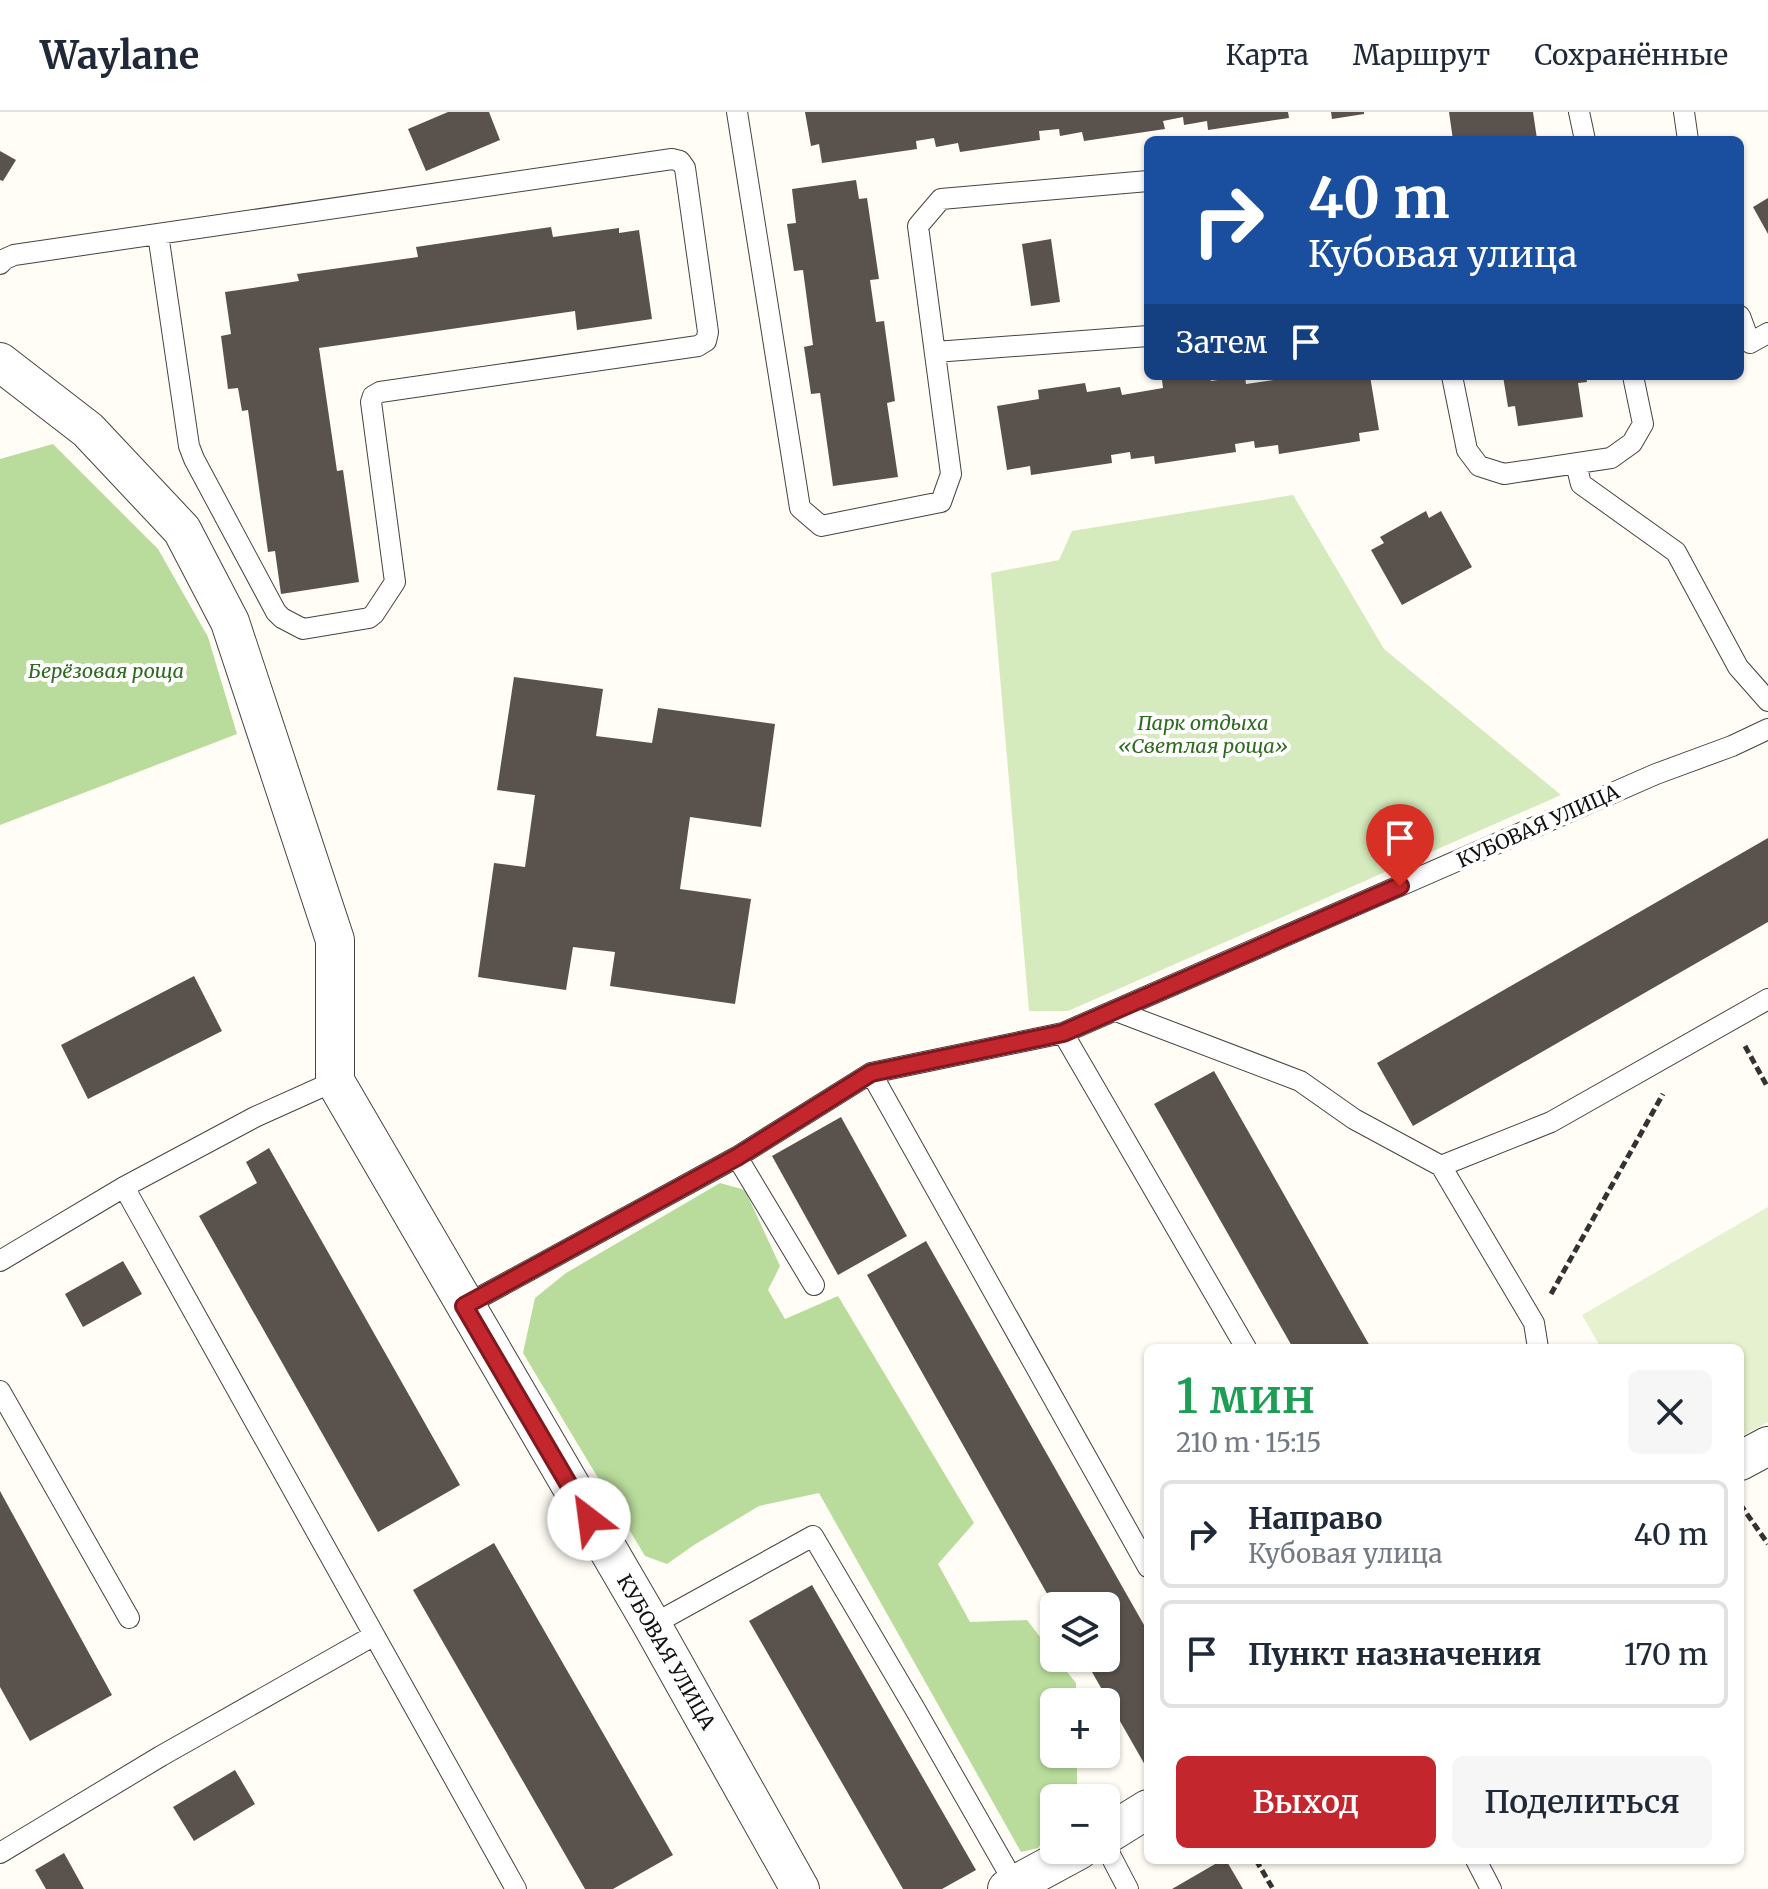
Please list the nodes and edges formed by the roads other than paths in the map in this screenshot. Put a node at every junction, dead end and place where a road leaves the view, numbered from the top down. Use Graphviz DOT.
graph roads {
  1 [pos="737,112"];
  2 [pos="1579,112"];
  3 [pos="1684,112"];
  4 [pos="1584,136"];
  5 [pos="1687,136"];
  6 [pos="1144,181"];
  7 [pos="158,234"];
  8 [pos="0,264"];
  9 [pos="1744,327"];
  10 [pos="1768,333"];
  11 [pos="1144,336"];
  12 [pos="935,352"];
  13 [pos="0,362"];
  14 [pos="1453,380"];
  15 [pos="1634,380"];
  16 [pos="1576,464"];
  17 [pos="1768,701"];
  18 [pos="1768,729"];
  19 [pos="1768,999"];
  20 [pos="1116,1011"];
  21 [pos="1063,1033"];
  22 [pos="871,1073"];
  23 [pos="335,1081"];
  24 [pos="737,1157"];
  25 [pos="1441,1166"];
  26 [pos="124,1187"];
  27 [pos="0,1261"];
  28 [pos="814,1285"];
  29 [pos="464,1306"];
  30 [pos="1244,1344"];
  31 [pos="1537,1344"];
  32 [pos="0,1391"];
  33 [pos="1768,1446"];
  34 [pos="1744,1459"];
  35 [pos="1144,1560"];
  36 [pos="129,1618"];
  37 [pos="652,1625"];
  38 [pos="373,1636"];
  39 [pos="1144,1811"];
  40 [pos="1120,1826"];
  41 [pos="0,1853"];
  42 [pos="1053,1864"];
  43 [pos="1115,1864"];
  44 [pos="1478,1864"];
  45 [pos="1011,1887"];
  46 [pos="516,1889"];
  47 [pos="800,1889"];
  48 [pos="1128,1889"];
  49 [pos="1491,1889"];
  1 -- 12 [label="lane"];
  2 -- 4 [label="lane"];
  3 -- 5 [label="lane"];
  6 -- 12 [label="lane"];
  7 -- 7 [label="lane"];
  7 -- 8 [label="lane"];
  9 -- 10 [label="lane"];
  11 -- 12 [label="lane"];
  13 -- 23 [label="street"];
  14 -- 16 [label="lane"];
  15 -- 16 [label="lane"];
  16 -- 17 [label="lane"];
  18 -- 20 [label="lane, КУБОВАЯ УЛИЦА"];
  19 -- 25 [label="lane"];
  20 -- 21 [label="lane, КУБОВАЯ УЛИЦА"];
  20 -- 25 [label="lane"];
  21 -- 22 [label="lane, КУБОВАЯ УЛИЦА"];
  21 -- 30 [label="lane"];
  22 -- 24 [label="lane, КУБОВАЯ УЛИЦА"];
  22 -- 35 [label="lane"];
  23 -- 26 [label="lane"];
  23 -- 29 [label="street"];
  24 -- 28 [label="lane"];
  24 -- 29 [label="lane, КУБОВАЯ УЛИЦА"];
  25 -- 31 [label="lane"];
  26 -- 27 [label="lane"];
  26 -- 38 [label="lane"];
  29 -- 37 [label="street, КУБОВАЯ УЛИЦА"];
  32 -- 36 [label="lane"];
  33 -- 34 [label="street"];
  37 -- 45 [label="lane"];
  37 -- 47 [label="street, КУБОВАЯ УЛИЦА"];
  38 -- 41 [label="lane"];
  38 -- 46 [label="lane"];
  39 -- 40 [label="street"];
  42 -- 45 [label="street"];
  43 -- 48 [label="lane"];
  44 -- 49 [label="lane"];
}
